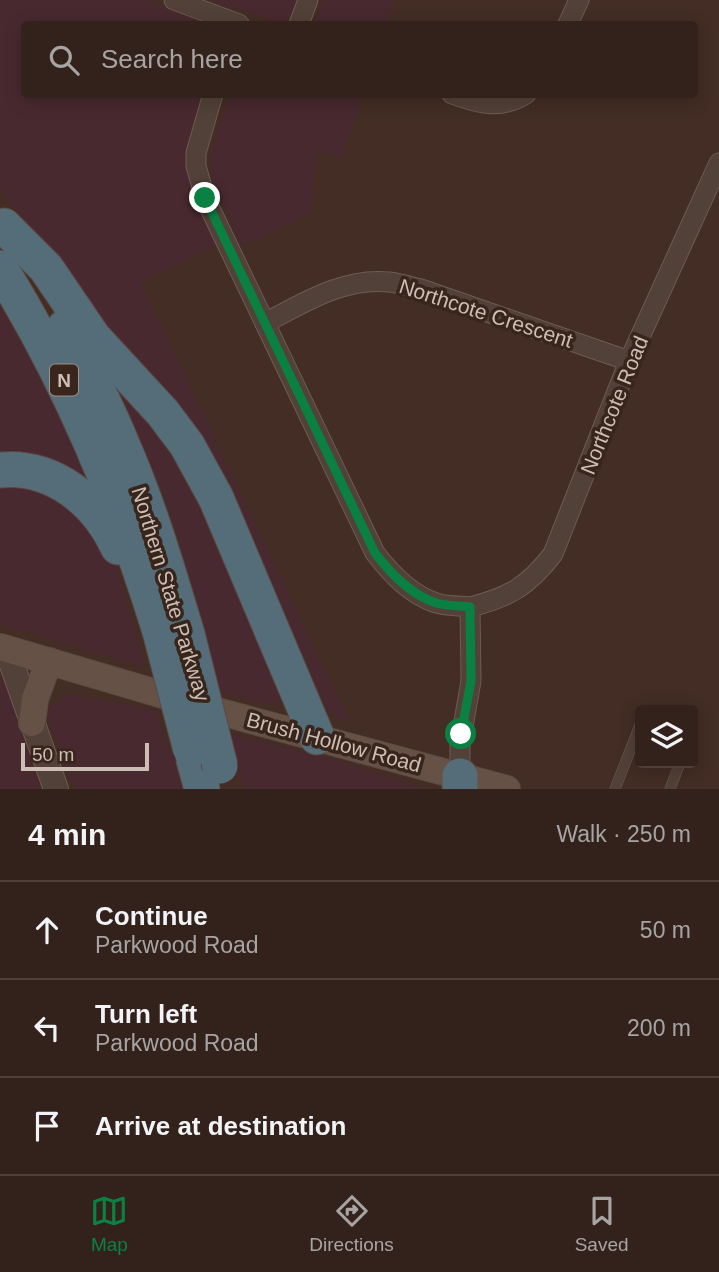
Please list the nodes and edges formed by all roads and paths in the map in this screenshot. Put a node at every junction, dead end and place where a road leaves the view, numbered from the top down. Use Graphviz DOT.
graph roads {
  1 [pos="174,0"];
  2 [pos="308,0"];
  3 [pos="579,0"];
  4 [pos="230,21"];
  5 [pos="300,21"];
  6 [pos="569,21"];
  7 [pos="213,98"];
  8 [pos="464,98"];
  9 [pos="518,98"];
  10 [pos="719,163"];
  11 [pos="713,191"];
  12 [pos="2,223"];
  13 [pos="0,268"];
  14 [pos="265,323"];
  15 [pos="629,361"];
  16 [pos="0,470"];
  17 [pos="470,607"];
  18 [pos="173,632"];
  19 [pos="3,648"];
  20 [pos="49,661"];
  21 [pos="32,723"];
  22 [pos="317,737"];
  23 [pos="635,738"];
  24 [pos="678,768"];
  25 [pos="211,776"];
  26 [pos="460,783"];
  27 [pos="57,789"];
  28 [pos="507,789"];
  29 [pos="615,789"];
  30 [pos="670,789"];
  1 -- 4 [label="street"];
  2 -- 5 [label="street"];
  3 -- 6 [label="street"];
  7 -- 14 [label="street"];
  8 -- 9 [label="street"];
  10 -- 11 [label="street, Northcote Road"];
  11 -- 15 [label="street, Northcote Road"];
  12 -- 18 [label="highway, Northern State Parkway / N"];
  12 -- 22 [label="highway"];
  13 -- 18 [label="highway, Northern State Parkway / N"];
  14 -- 15 [label="street, Northcote Crescent"];
  14 -- 17 [label="street"];
  15 -- 17 [label="street, Northcote Road"];
  16 -- 18 [label="highway"];
  17 -- 26 [label="street"];
  18 -- 25 [label="highway, Northern State Parkway / N, bridge"];
  19 -- 20 [label="main road, Brush Hollow Road"];
  19 -- 21 [label="street"];
  20 -- 21 [label="main road"];
  20 -- 22 [label="main road, Brush Hollow Road"];
  21 -- 27 [label="street"];
  22 -- 26 [label="main road, Brush Hollow Road"];
  23 -- 29 [label="lane"];
  24 -- 30 [label="lane"];
  26 -- 28 [label="main road, Brush Hollow Road"];
}
